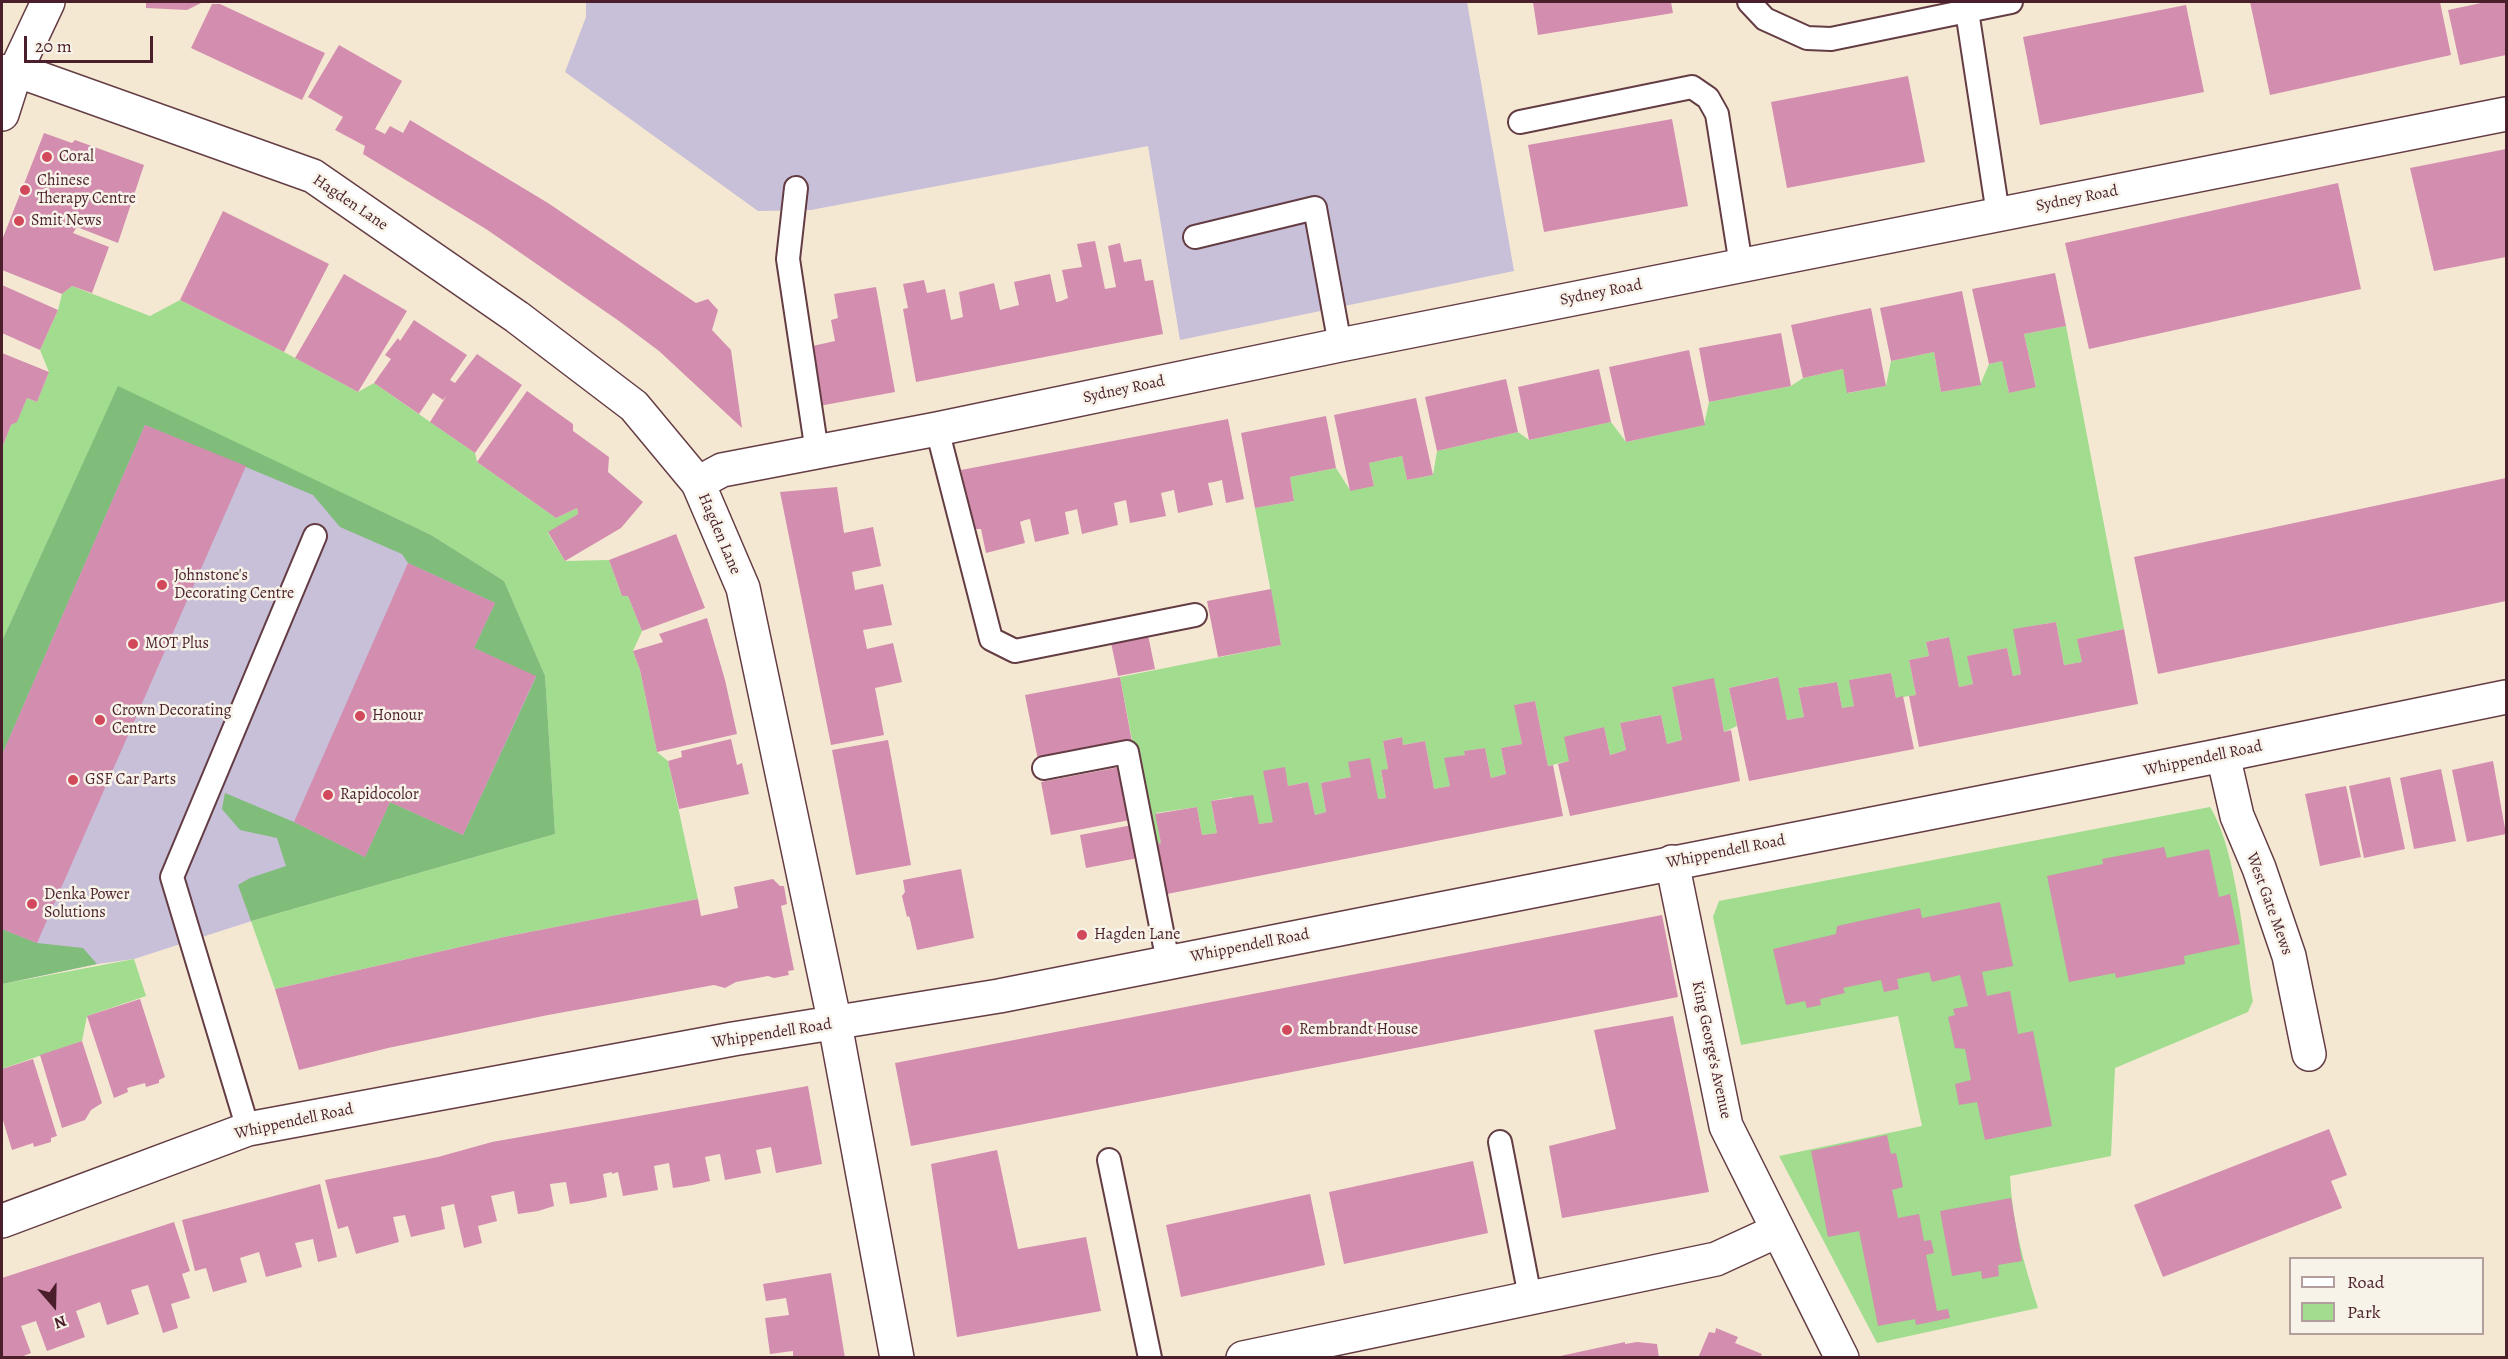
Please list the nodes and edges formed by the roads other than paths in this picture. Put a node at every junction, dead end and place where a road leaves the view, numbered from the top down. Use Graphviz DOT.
graph roads {
  1 [pos="48,2"];
  2 [pos="1749,2"];
  3 [pos="2012,2"];
  4 [pos="1967,11"];
  5 [pos="9,71"];
  6 [pos="2,114"];
  7 [pos="2506,114"];
  8 [pos="1520,122"];
  9 [pos="796,188"];
  10 [pos="1998,214"];
  11 [pos="1195,237"];
  12 [pos="1741,265"];
  13 [pos="1340,345"];
  14 [pos="937,429"];
  15 [pos="817,452"];
  16 [pos="698,483"];
  17 [pos="315,536"];
  18 [pos="1195,615"];
  19 [pos="2506,698"];
  20 [pos="2223,755"];
  21 [pos="1044,768"];
  22 [pos="1672,862"];
  23 [pos="1168,962"];
  24 [pos="835,1024"];
  25 [pos="2309,1054"];
  26 [pos="248,1129"];
  27 [pos="1500,1142"];
  28 [pos="1109,1160"];
  29 [pos="2,1221"];
  30 [pos="1777,1231"];
  31 [pos="1530,1297"];
  32 [pos="897,1358"];
  33 [pos="1150,1358"];
  34 [pos="1243,1358"];
  35 [pos="1842,1358"];
  1 -- 5 [label="street"];
  2 -- 4 [label="lane"];
  3 -- 4 [label="lane"];
  4 -- 10 [label="lane"];
  5 -- 6 [label="street"];
  5 -- 16 [label="street, Hagden Lane"];
  7 -- 10 [label="street, Sydney Road"];
  8 -- 12 [label="lane"];
  9 -- 15 [label="lane"];
  10 -- 12 [label="street, Sydney Road"];
  11 -- 13 [label="lane"];
  12 -- 13 [label="street, Sydney Road"];
  13 -- 14 [label="street, Sydney Road"];
  14 -- 15 [label="street, Sydney Road"];
  14 -- 18 [label="lane"];
  15 -- 16 [label="street, Sydney Road"];
  16 -- 24 [label="street, Hagden Lane"];
  17 -- 26 [label="lane"];
  19 -- 20 [label="street, Whippendell Road"];
  20 -- 22 [label="street, Whippendell Road"];
  20 -- 25 [label="street, West Gate Mews"];
  21 -- 23 [label="lane"];
  22 -- 23 [label="street, Whippendell Road"];
  22 -- 30 [label="street, King George's Avenue"];
  23 -- 24 [label="street, Whippendell Road"];
  24 -- 26 [label="street, Whippendell Road"];
  24 -- 32 [label="street, Hagden Lane"];
  26 -- 29 [label="street, Whippendell Road"];
  27 -- 31 [label="lane"];
  28 -- 33 [label="lane"];
  30 -- 31 [label="street"];
  30 -- 35 [label="street, King George's Avenue"];
  31 -- 34 [label="street"];
}
